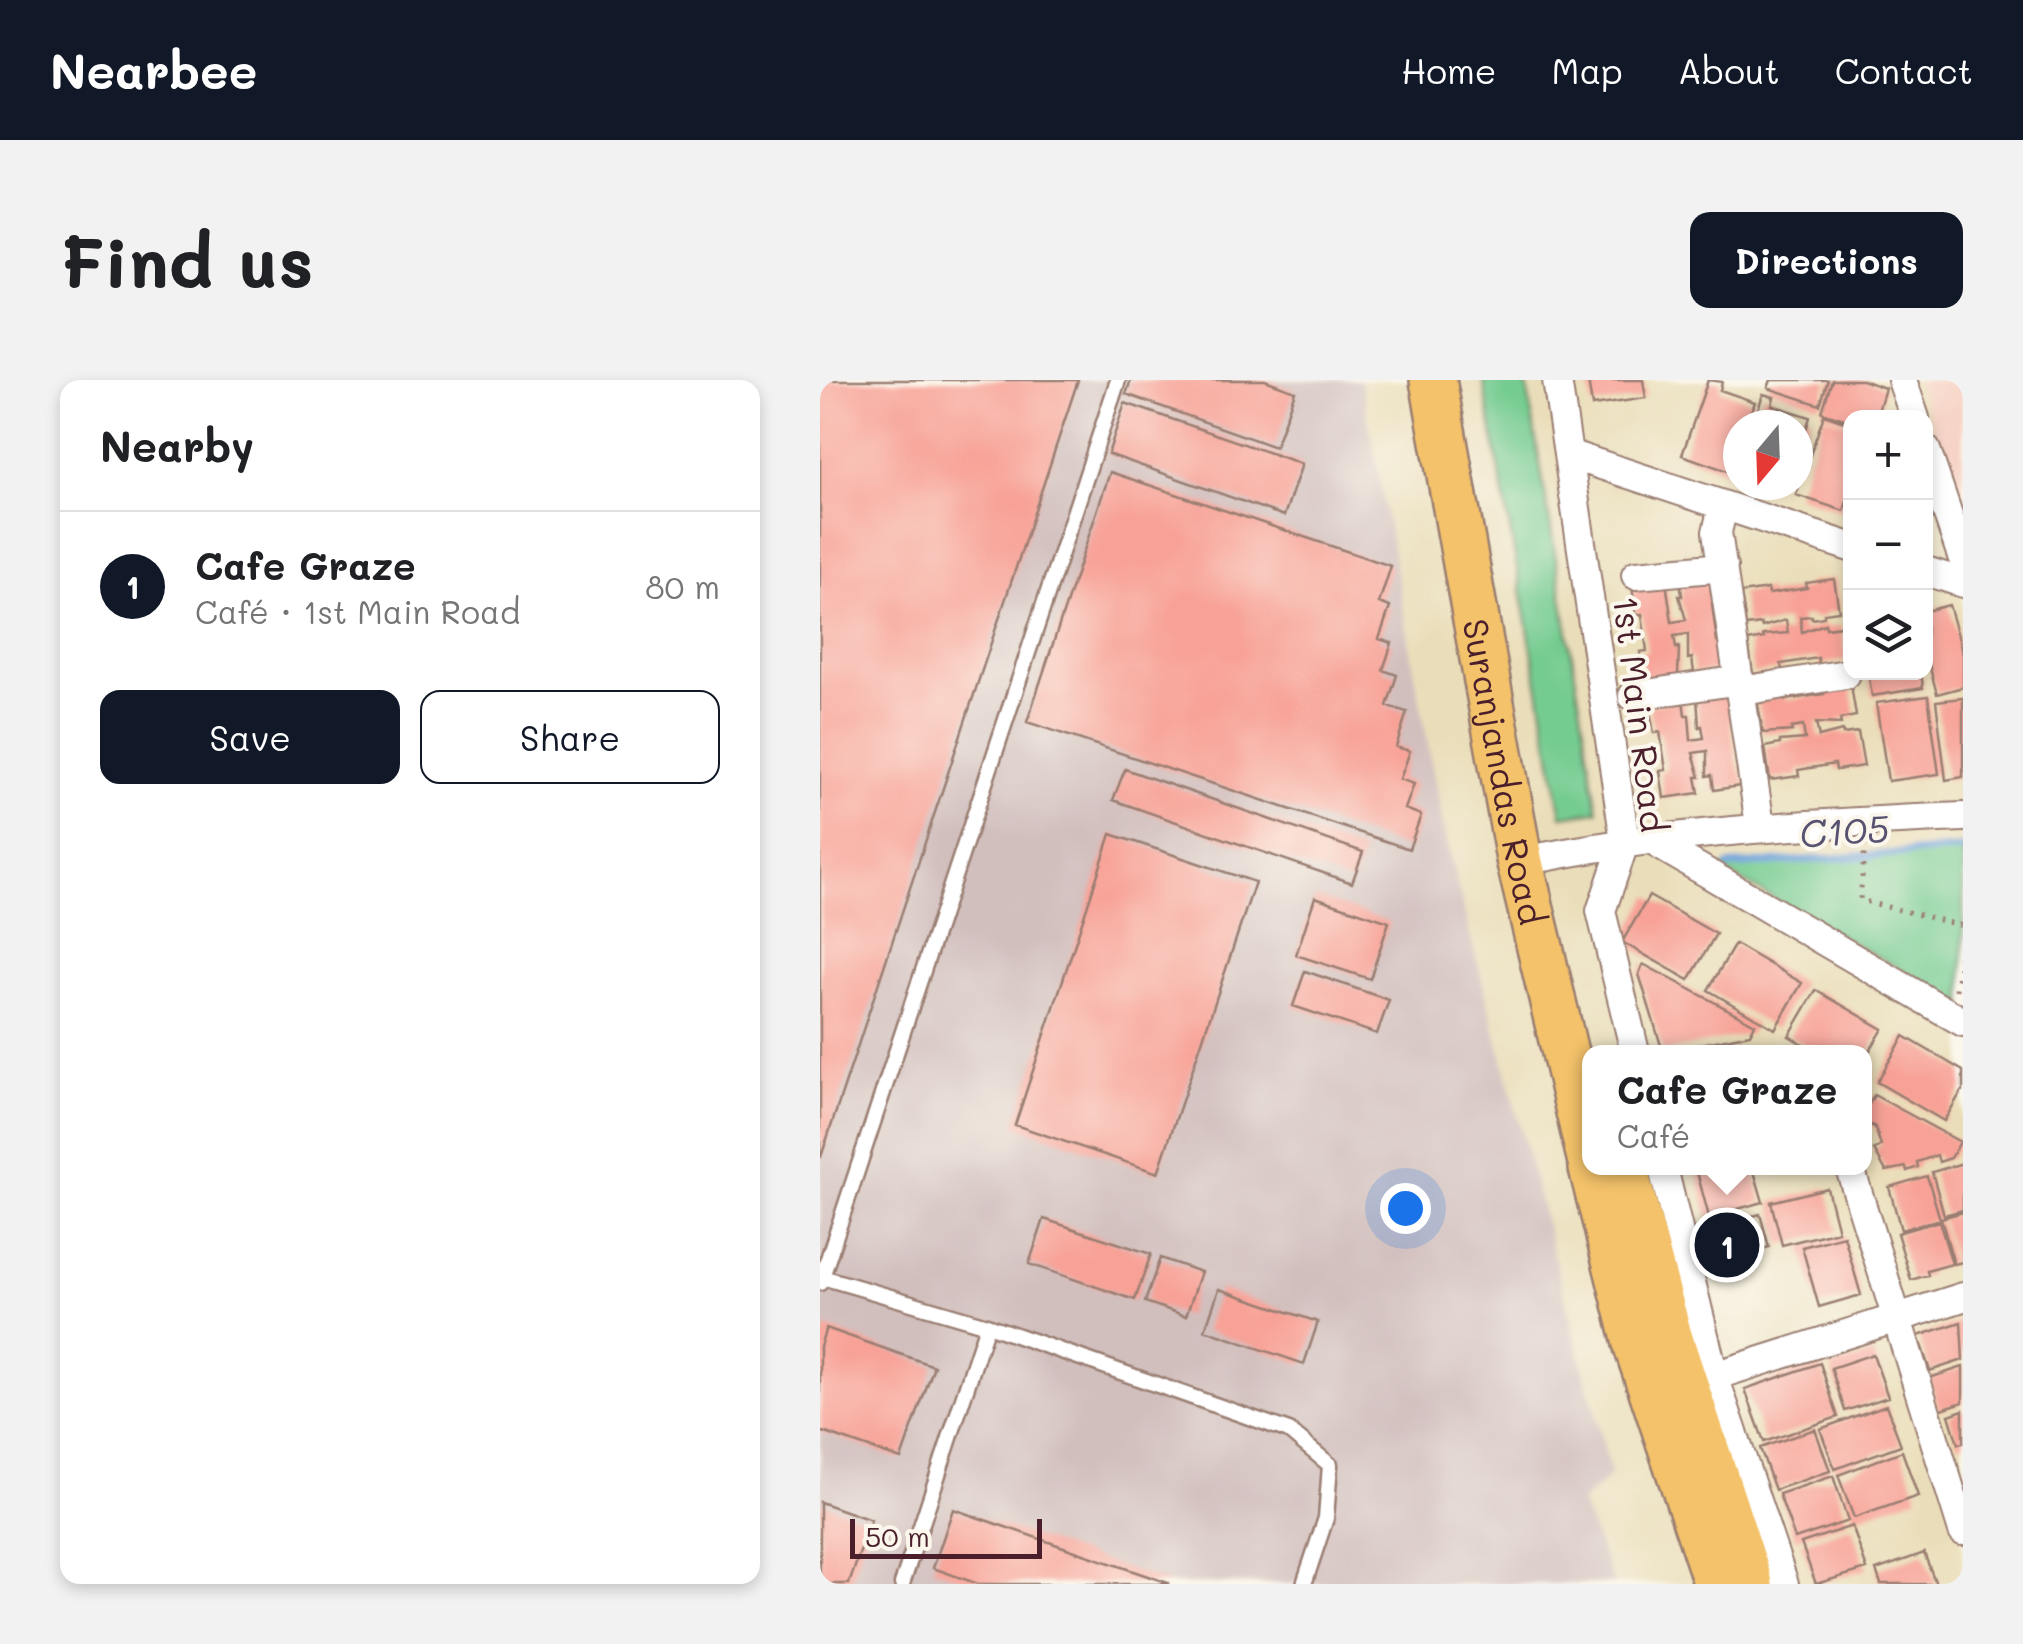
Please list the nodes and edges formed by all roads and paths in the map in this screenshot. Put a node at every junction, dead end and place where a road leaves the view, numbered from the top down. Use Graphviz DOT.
graph roads {
  1 [pos="1118,380"];
  2 [pos="1433,380"];
  3 [pos="1462,380"];
  4 [pos="1557,380"];
  5 [pos="1902,380"];
  6 [pos="1911,410"];
  7 [pos="1568,454"];
  8 [pos="1933,471"];
  9 [pos="1723,506"];
  10 [pos="1843,545"];
  11 [pos="1963,560"];
  12 [pos="1723,567"];
  13 [pos="1933,573"];
  14 [pos="1636,575"];
  15 [pos="1963,583"];
  16 [pos="1843,674"];
  17 [pos="1741,685"];
  18 [pos="1633,696"];
  19 [pos="1963,816"];
  20 [pos="1864,821"];
  21 [pos="1760,826"];
  22 [pos="1637,840"];
  23 [pos="1544,857"];
  24 [pos="1963,928"];
  25 [pos="1958,1019"];
  26 [pos="1591,1045"];
  27 [pos="1633,1045"];
  28 [pos="1582,1124"];
  29 [pos="1594,1175"];
  30 [pos="1626,1175"];
  31 [pos="1665,1175"];
  32 [pos="1852,1175"];
  33 [pos="821,1280"];
  34 [pos="1963,1297"];
  35 [pos="1896,1317"];
  36 [pos="987,1325"];
  37 [pos="1714,1376"];
  38 [pos="1963,1531"];
  39 [pos="902,1584"];
  40 [pos="1304,1584"];
  41 [pos="1718,1584"];
  42 [pos="1750,1584"];
  43 [pos="1784,1584"];
  1 -- 33 [label="lane"];
  2 -- 28 [label="main road, Suranjandas Road"];
  3 -- 23 [label="main road, Suranjandas Road"];
  4 -- 7 [label="street, 1st Main Road"];
  5 -- 6 [label="street"];
  7 -- 9 [label="street"];
  7 -- 22 [label="street, 1st Main Road"];
  8 -- 11 [label="street"];
  9 -- 10 [label="street"];
  9 -- 12 [label="street"];
  12 -- 14 [label="street"];
  12 -- 17 [label="street"];
  13 -- 15 [label="street"];
  16 -- 17 [label="street"];
  17 -- 18 [label="street"];
  17 -- 21 [label="street"];
  19 -- 20 [label="street"];
  20 -- 21 [label="street"];
  20 -- 24 [label="path"];
  21 -- 22 [label="street"];
  22 -- 23 [label="street"];
  22 -- 25 [label="street"];
  22 -- 27 [label="street, 1st Main Road"];
  23 -- 26 [label="main road, Suranjandas Road"];
  24 -- 25 [label="path"];
  29 -- 41 [label="main road"];
  30 -- 42 [label="main road"];
  31 -- 37 [label="street"];
  32 -- 35 [label="street"];
  33 -- 36 [label="lane"];
  34 -- 35 [label="street"];
  35 -- 37 [label="street"];
  35 -- 38 [label="street"];
  36 -- 39 [label="lane"];
  36 -- 40 [label="lane"];
  37 -- 43 [label="street"];
}
